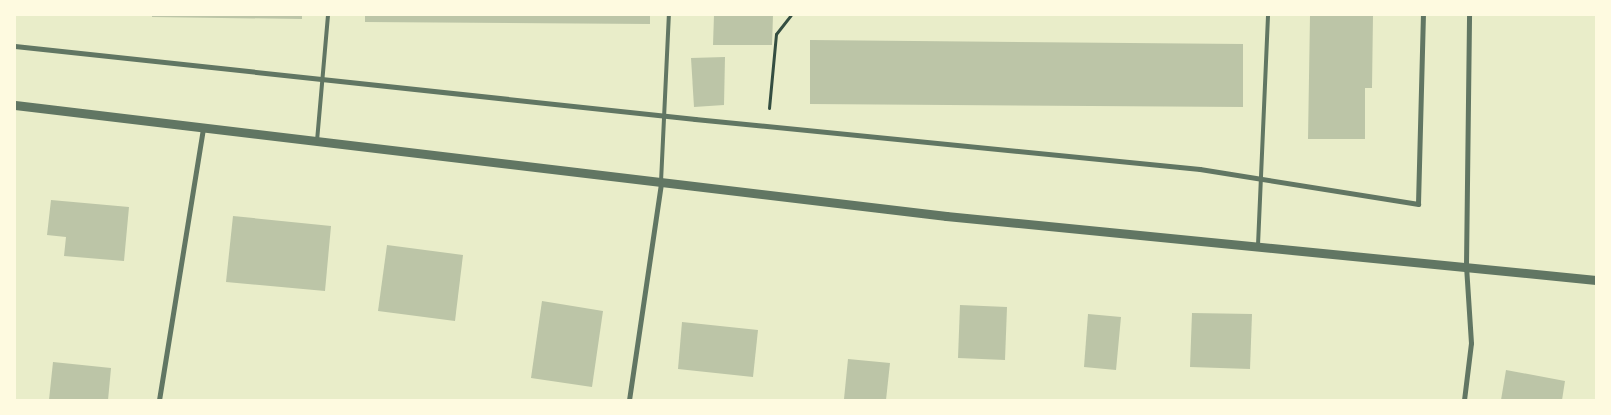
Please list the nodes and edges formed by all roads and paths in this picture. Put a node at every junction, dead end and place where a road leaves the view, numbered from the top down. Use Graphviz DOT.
graph roads {
  1 [pos="328,15"];
  2 [pos="669,15"];
  3 [pos="792,15"];
  4 [pos="1268,15"];
  5 [pos="1423,15"];
  6 [pos="1469,15"];
  7 [pos="15,46"];
  8 [pos="322,79"];
  9 [pos="15,105"];
  10 [pos="664,116"];
  11 [pos="766,126"];
  12 [pos="203,127"];
  13 [pos="317,141"];
  14 [pos="1261,179"];
  15 [pos="661,182"];
  16 [pos="1258,246"];
  17 [pos="1466,265"];
  18 [pos="1596,280"];
  19 [pos="160,400"];
  20 [pos="629,400"];
  21 [pos="1464,400"];
  1 -- 8 [label="lane"];
  2 -- 10 [label="lane"];
  3 -- 11 [label="path"];
  4 -- 14 [label="lane"];
  5 -- 14 [label="street"];
  6 -- 17 [label="street"];
  7 -- 8 [label="street"];
  8 -- 10 [label="street"];
  8 -- 13 [label="lane"];
  9 -- 12 [label="street"];
  10 -- 11 [label="street"];
  10 -- 15 [label="lane"];
  11 -- 14 [label="street"];
  12 -- 13 [label="street"];
  12 -- 19 [label="street"];
  13 -- 15 [label="street"];
  14 -- 16 [label="lane"];
  15 -- 16 [label="street"];
  15 -- 20 [label="street"];
  16 -- 17 [label="street"];
  17 -- 18 [label="street"];
  17 -- 21 [label="street"];
}
